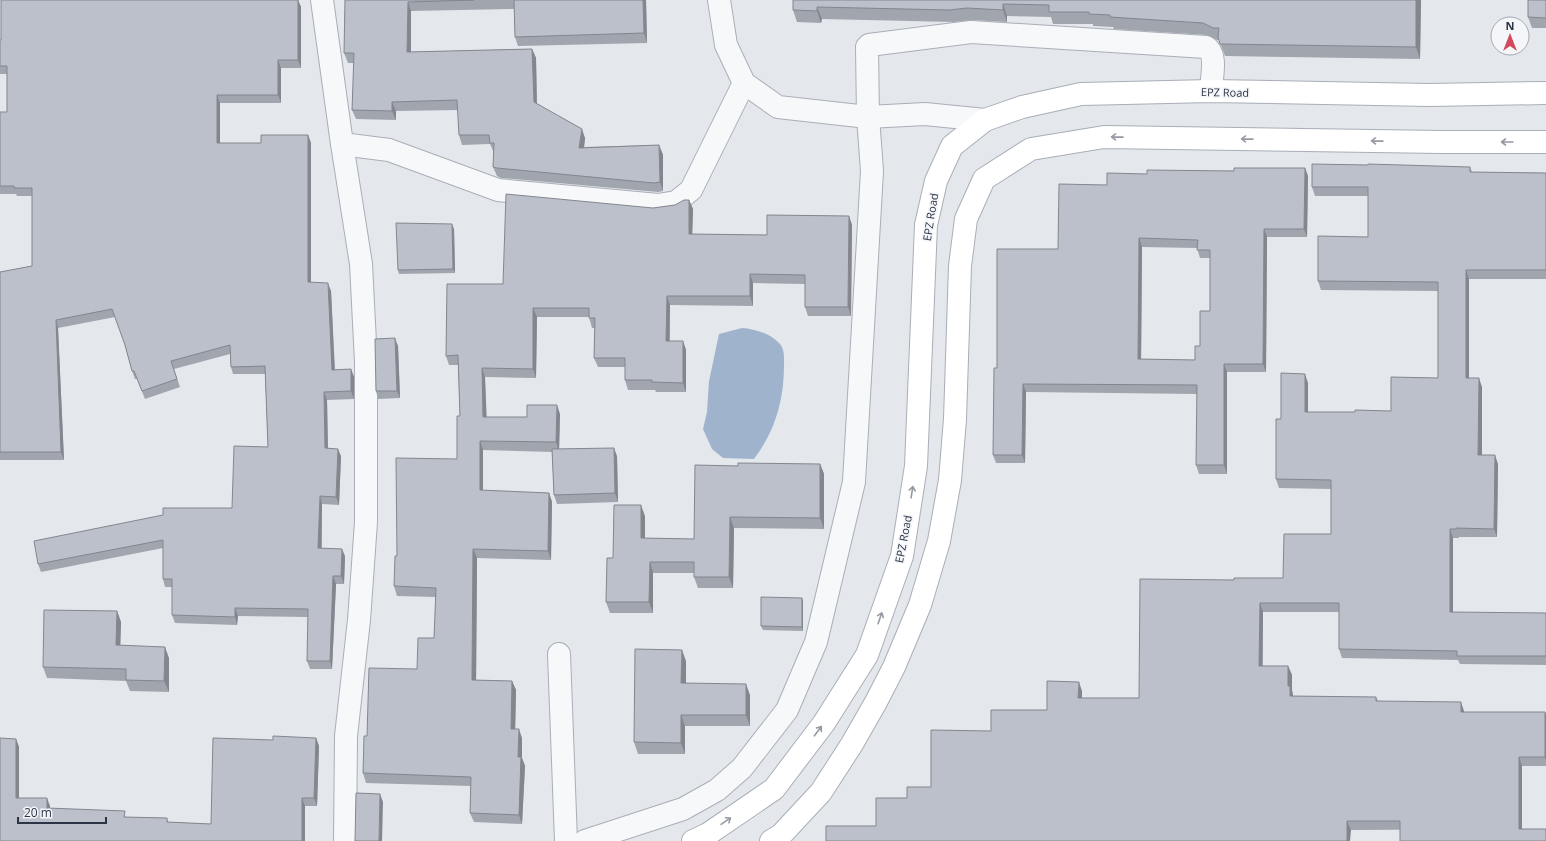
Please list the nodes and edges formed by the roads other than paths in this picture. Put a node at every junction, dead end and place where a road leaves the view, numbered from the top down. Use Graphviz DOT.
graph roads {
  1 [pos="322,0"];
  2 [pos="719,0"];
  3 [pos="744,83"];
  4 [pos="1210,91"];
  5 [pos="1546,93"];
  6 [pos="868,117"];
  7 [pos="985,120"];
  8 [pos="1546,142"];
  9 [pos="342,144"];
  10 [pos="559,654"];
  11 [pos="345,841"];
  12 [pos="566,841"];
  13 [pos="585,841"];
  14 [pos="693,841"];
  15 [pos="771,841"];
  1 -- 9 [label="street"];
  2 -- 3 [label="street"];
  3 -- 6 [label="street"];
  3 -- 9 [label="street"];
  4 -- 5 [label="main road, EPZ Road"];
  4 -- 6 [label="street"];
  4 -- 7 [label="main road, EPZ Road"];
  6 -- 7 [label="street"];
  6 -- 13 [label="street"];
  14 -- 7 [label="main road, EPZ Road, one-way"];
  8 -- 15 [label="main road, one-way"];
  9 -- 11 [label="street"];
  10 -- 12 [label="street"];
}
